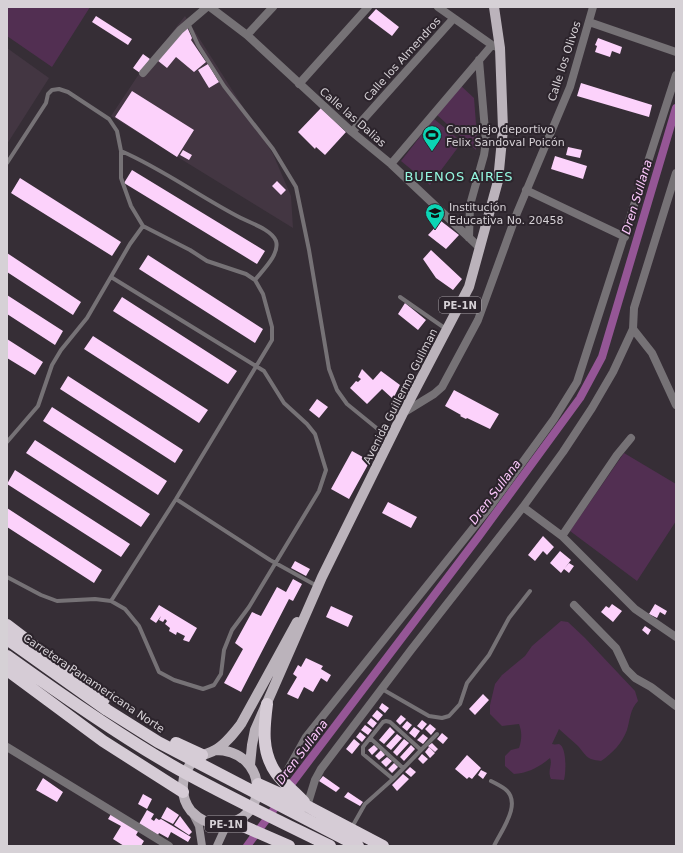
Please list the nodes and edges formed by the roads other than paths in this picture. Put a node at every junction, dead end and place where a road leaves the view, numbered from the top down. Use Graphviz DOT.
graph roads {
  1 [pos="208,7"];
  2 [pos="273,7"];
  3 [pos="368,7"];
  4 [pos="438,7"];
  5 [pos="494,7"];
  6 [pos="593,7"];
  7 [pos="453,19"];
  8 [pos="589,22"];
  9 [pos="188,23"];
  10 [pos="247,35"];
  11 [pos="496,46"];
  12 [pos="676,52"];
  13 [pos="479,60"];
  14 [pos="143,73"];
  15 [pos="676,75"];
  16 [pos="300,84"];
  17 [pos="352,132"];
  18 [pos="121,151"];
  19 [pos="7,164"];
  20 [pos="391,164"];
  21 [pos="676,173"];
  22 [pos="526,190"];
  23 [pos="143,226"];
  24 [pos="625,237"];
  25 [pos="469,238"];
  26 [pos="480,248"];
  27 [pos="111,277"];
  28 [pos="255,280"];
  29 [pos="400,297"];
  30 [pos="633,329"];
  31 [pos="447,330"];
  32 [pos="256,366"];
  33 [pos="676,406"];
  34 [pos="403,413"];
  35 [pos="631,438"];
  36 [pos="390,439"];
  37 [pos="7,442"];
  38 [pos="176,499"];
  39 [pos="523,507"];
  40 [pos="562,536"];
  41 [pos="276,563"];
  42 [pos="7,577"];
  43 [pos="322,577"];
  44 [pos="317,586"];
  45 [pos="530,591"];
  46 [pos="111,601"];
  47 [pos="574,605"];
  48 [pos="7,625"];
  49 [pos="676,637"];
  50 [pos="7,639"];
  51 [pos="7,656"];
  52 [pos="7,670"];
  53 [pos="382,689"];
  54 [pos="267,704"];
  55 [pos="676,706"];
  56 [pos="437,734"];
  57 [pos="370,738"];
  58 [pos="7,747"];
  59 [pos="215,750"];
  60 [pos="421,750"];
  61 [pos="202,755"];
  62 [pos="250,765"];
  63 [pos="403,768"];
  64 [pos="393,779"];
  65 [pos="491,781"];
  66 [pos="258,784"];
  67 [pos="183,792"];
  68 [pos="289,793"];
  69 [pos="307,806"];
  70 [pos="192,812"];
  71 [pos="230,823"];
  72 [pos="351,829"];
  73 [pos="169,846"];
  74 [pos="202,846"];
  75 [pos="217,846"];
  76 [pos="289,846"];
  77 [pos="330,846"];
  78 [pos="358,846"];
  79 [pos="383,846"];
  80 [pos="494,846"];
  1 -- 9 [label="street"];
  1 -- 10 [label="street, Calle las Dalias"];
  2 -- 10 [label="street"];
  3 -- 16 [label="street"];
  4 -- 7 [label="street"];
  5 -- 11 [label="main road, Avenida Guillermo Gullman / PE-1N"];
  6 -- 8 [label="street, Calle los Olivos"];
  7 -- 11 [label="street"];
  7 -- 17 [label="street, Calle los Almendros"];
  8 -- 12 [label="street"];
  8 -- 22 [label="street, Calle los Olivos"];
  9 -- 14 [label="street"];
  9 -- 36 [label="lane"];
  10 -- 16 [label="street, Calle las Dalias"];
  11 -- 13 [label="street"];
  11 -- 26 [label="main road, Avenida Guillermo Gullman / PE-1N"];
  13 -- 20 [label="street"];
  13 -- 25 [label="street"];
  15 -- 24 [label="street"];
  16 -- 17 [label="street, Calle las Dalias"];
  17 -- 20 [label="street, Calle las Dalias"];
  18 -- 19 [label="lane"];
  18 -- 23 [label="lane"];
  18 -- 28 [label="lane"];
  20 -- 25 [label="street, Calle las Dalias"];
  21 -- 30 [label="street"];
  22 -- 24 [label="street"];
  22 -- 34 [label="street, Calle los Olivos"];
  23 -- 27 [label="lane"];
  23 -- 28 [label="lane"];
  24 -- 68 [label="street"];
  25 -- 26 [label="street, Calle las Dalias"];
  26 -- 31 [label="main road, Avenida Guillermo Gullman / PE-1N"];
  27 -- 32 [label="lane"];
  27 -- 37 [label="lane"];
  28 -- 32 [label="lane"];
  29 -- 31 [label="lane"];
  30 -- 33 [label="street"];
  30 -- 39 [label="street"];
  31 -- 34 [label="main road, Avenida Guillermo Gullman / PE-1N"];
  32 -- 38 [label="lane"];
  32 -- 41 [label="lane"];
  34 -- 36 [label="main road, Avenida Guillermo Gullman / PE-1N"];
  35 -- 40 [label="street"];
  36 -- 43 [label="main road, Avenida Guillermo Gullman / PE-1N"];
  38 -- 41 [label="lane"];
  38 -- 46 [label="lane"];
  39 -- 40 [label="street"];
  39 -- 53 [label="street"];
  40 -- 49 [label="street"];
  41 -- 44 [label="lane"];
  41 -- 46 [label="lane"];
  42 -- 46 [label="lane"];
  43 -- 44 [label="main road, Avenida Guillermo Gullman / PE-1N"];
  43 -- 54 [label="main road, Avenida Guillermo Gullman / PE-1N"];
  44 -- 59 [label="main road, Avenida Guillermo Gullman / PE-1N"];
  45 -- 53 [label="lane"];
  47 -- 55 [label="street"];
  48 -- 61 [label="highway"];
  50 -- 68 [label="highway, Carretera Panamericana Norte"];
  51 -- 77 [label="highway, PE-1N"];
  52 -- 67 [label="highway"];
  53 -- 69 [label="street"];
  54 -- 62 [label="main road, Avenida Guillermo Gullman / PE-1N"];
  54 -- 68 [label="highway"];
  56 -- 60 [label="lane"];
  57 -- 60 [label="lane"];
  57 -- 63 [label="lane"];
  57 -- 64 [label="lane"];
  58 -- 73 [label="street"];
  59 -- 61 [label="main road, PE-1N"];
  59 -- 62 [label="main road, PE-1N"];
  60 -- 63 [label="lane"];
  61 -- 67 [label="main road, PE-1N"];
  62 -- 66 [label="main road, PE-1N"];
  63 -- 64 [label="lane"];
  64 -- 72 [label="lane"];
  65 -- 80 [label="lane"];
  66 -- 68 [label="highway"];
  66 -- 71 [label="main road, PE-1N"];
  67 -- 70 [label="main road, PE-1N"];
  68 -- 69 [label="highway"];
  68 -- 78 [label="highway, Carretera Panamericana Norte"];
  69 -- 72 [label="highway"];
  70 -- 71 [label="main road, PE-1N"];
  70 -- 74 [label="main road"];
  71 -- 75 [label="main road"];
  71 -- 76 [label="highway"];
  72 -- 79 [label="highway"];
}
